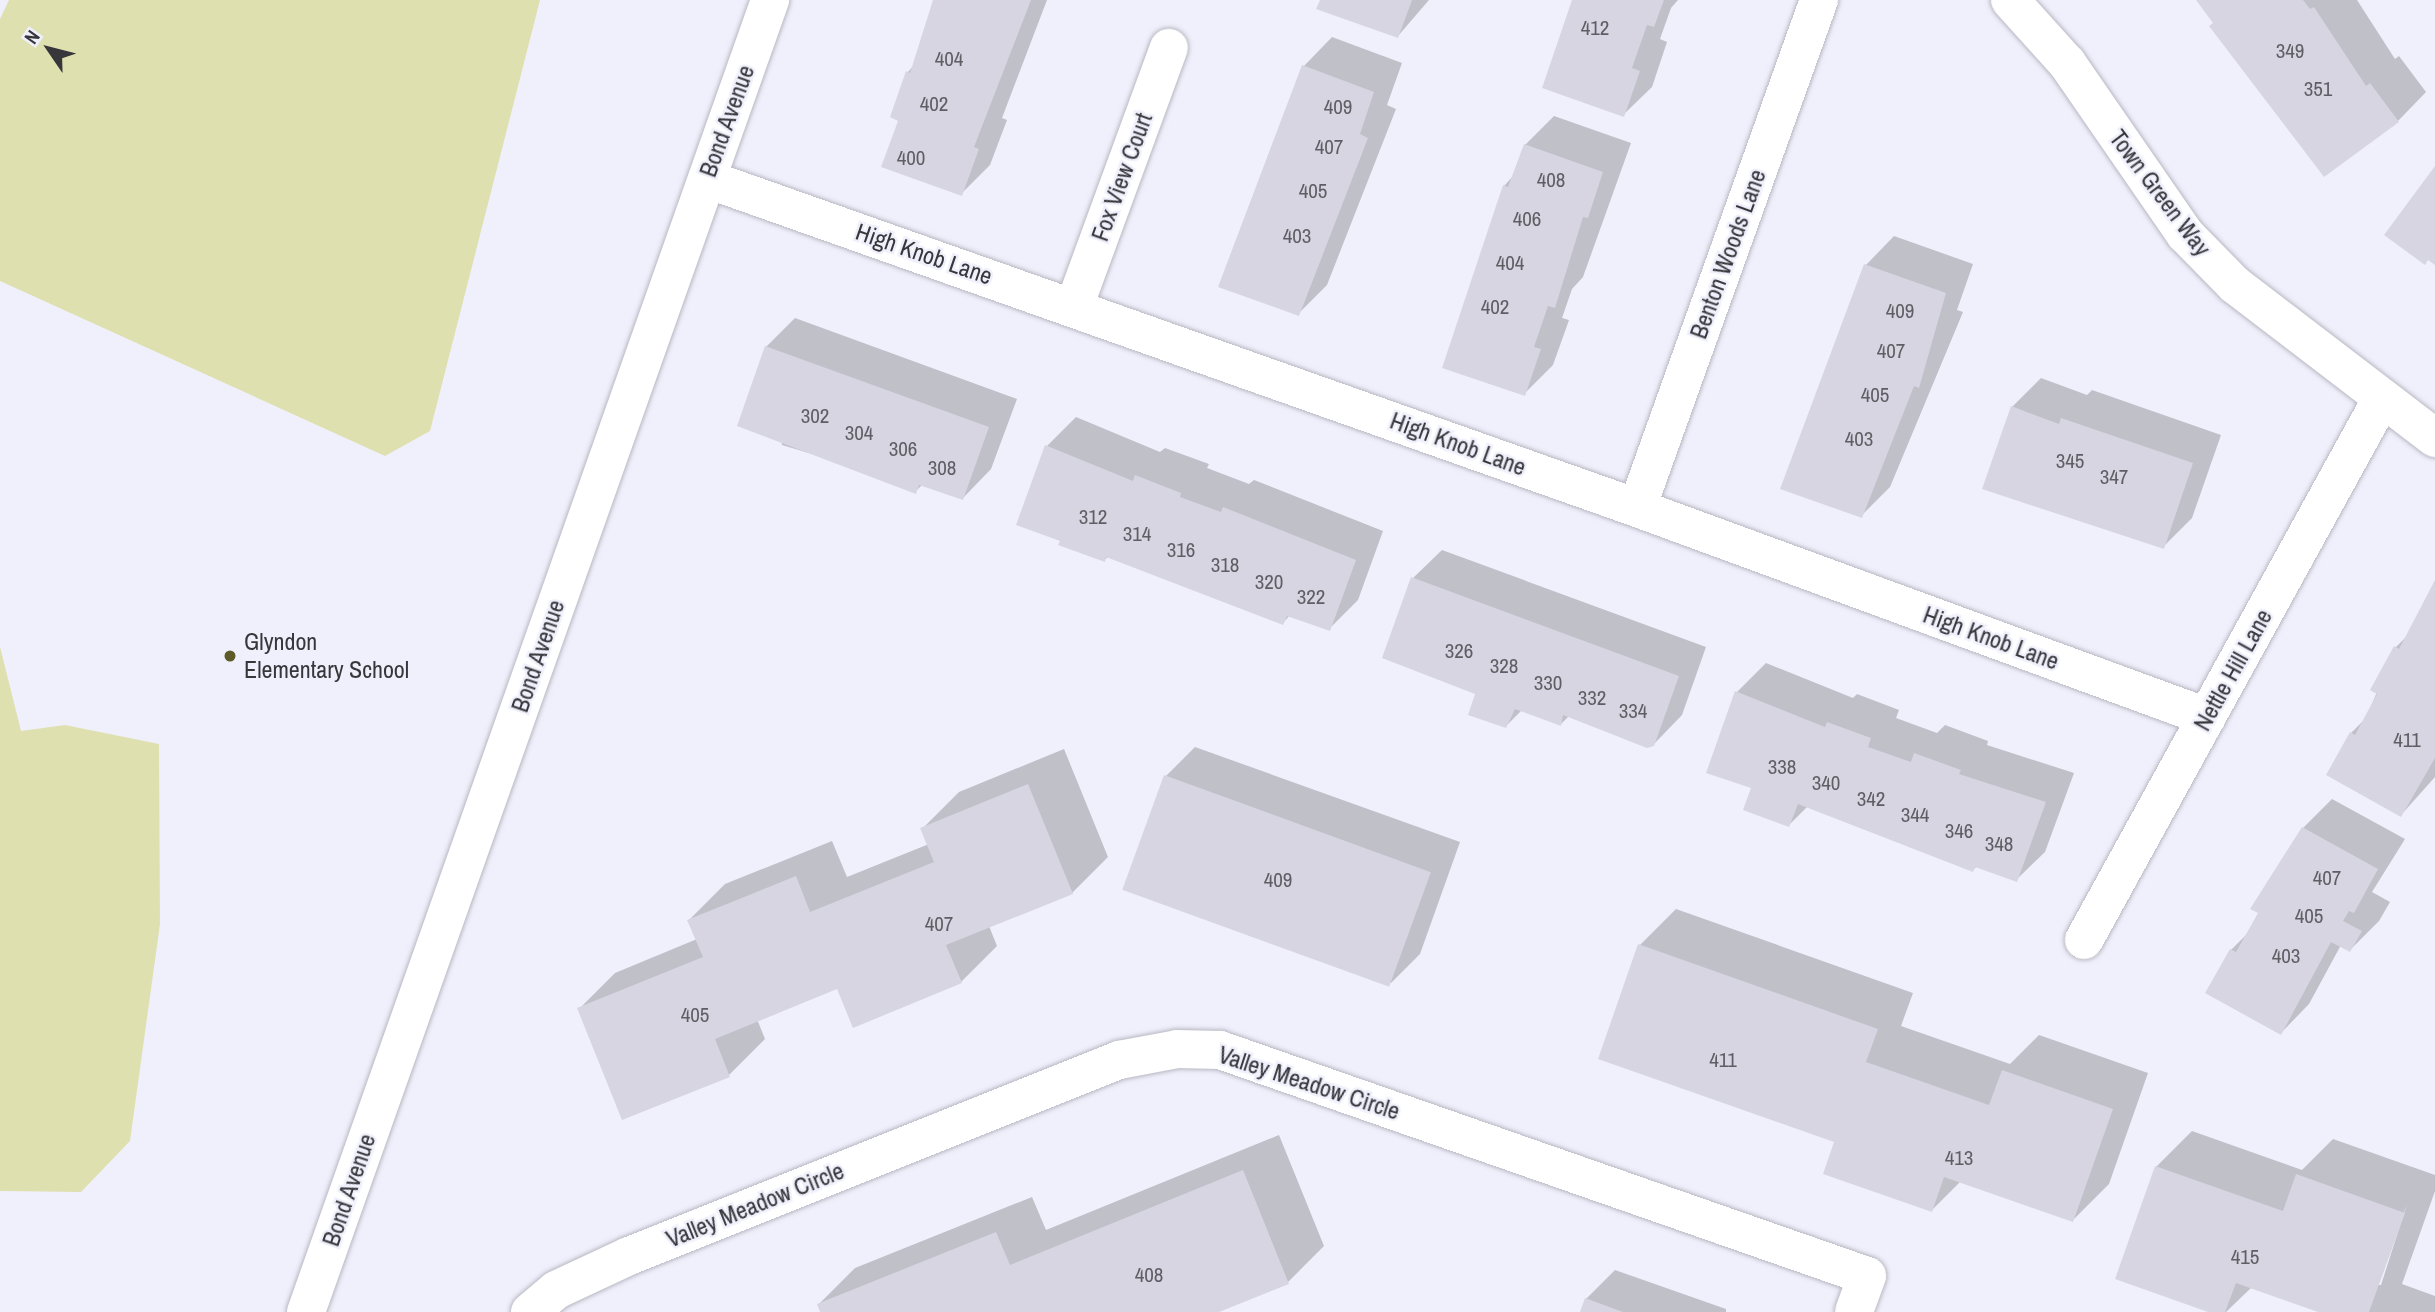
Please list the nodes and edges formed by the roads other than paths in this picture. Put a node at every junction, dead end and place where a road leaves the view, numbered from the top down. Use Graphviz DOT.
graph roads {
  1 [pos="770,0"];
  2 [pos="1819,0"];
  3 [pos="2010,0"];
  4 [pos="1169,48"];
  5 [pos="706,179"];
  6 [pos="1074,307"];
  7 [pos="2381,400"];
  8 [pos="2435,438"];
  9 [pos="1637,508"];
  10 [pos="2207,717"];
  11 [pos="2084,940"];
  12 [pos="306,1312"];
  13 [pos="530,1312"];
  14 [pos="1854,1312"];
  1 -- 5 [label="street, Bond Avenue"];
  2 -- 9 [label="street, Benton Woods Lane"];
  3 -- 7 [label="street, Town Green Way"];
  4 -- 6 [label="street, Fox View Court"];
  5 -- 6 [label="street, High Knob Lane"];
  5 -- 12 [label="street, Bond Avenue"];
  6 -- 9 [label="street, High Knob Lane"];
  7 -- 8 [label="street, Town Green Way"];
  7 -- 10 [label="street, Nettle Hill Lane"];
  9 -- 10 [label="street, High Knob Lane"];
  10 -- 11 [label="street, Nettle Hill Lane"];
  13 -- 14 [label="street, Valley Meadow Circle"];
}
